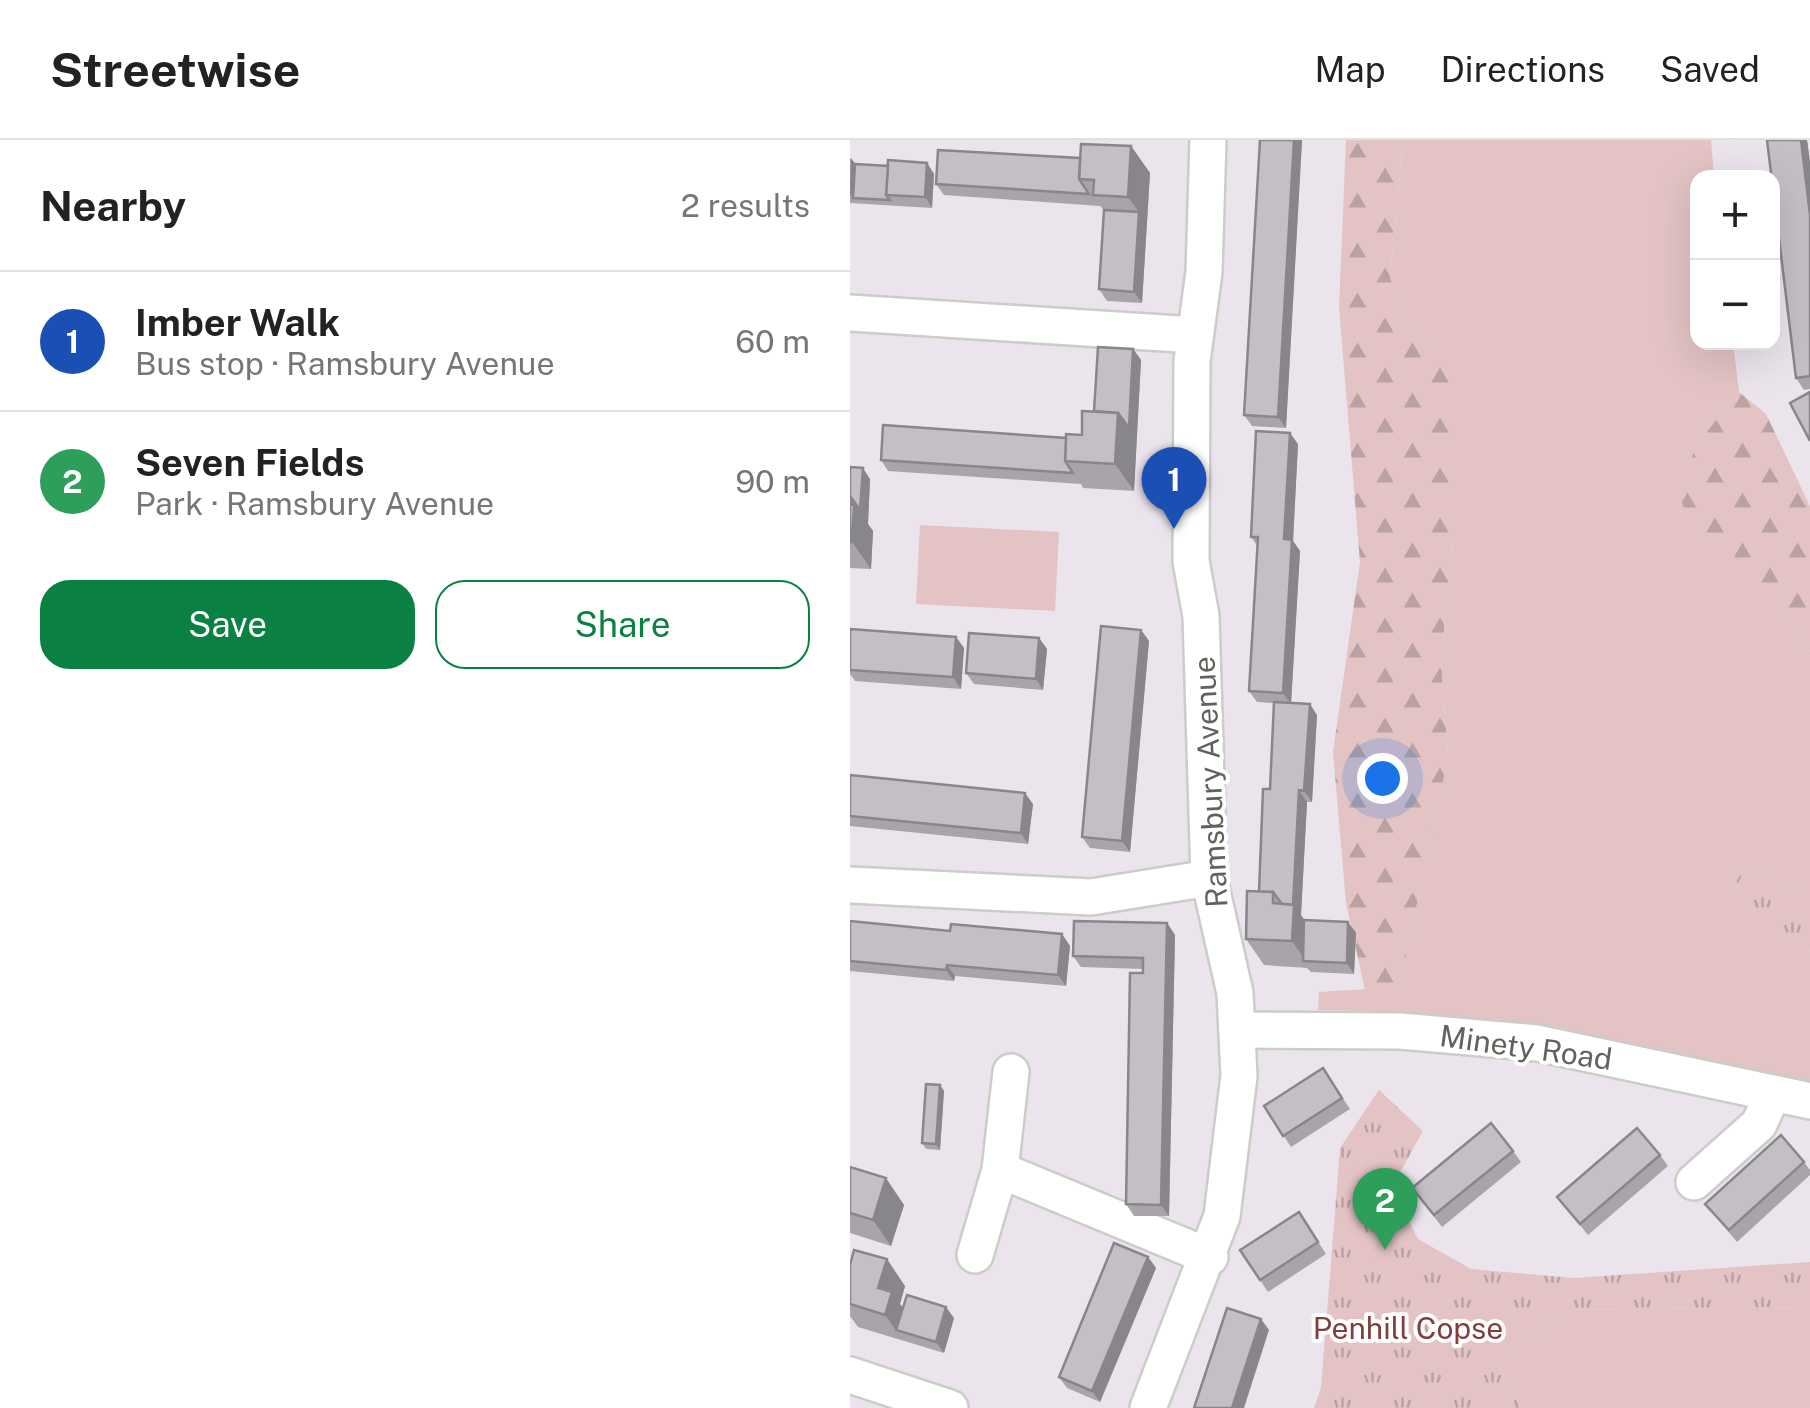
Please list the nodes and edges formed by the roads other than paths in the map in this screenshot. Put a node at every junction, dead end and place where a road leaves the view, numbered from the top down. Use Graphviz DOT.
graph roads {
  1 [pos="1208,140"];
  2 [pos="850,313"];
  3 [pos="1195,335"];
  4 [pos="1209,878"];
  5 [pos="850,885"];
  6 [pos="1238,1030"];
  7 [pos="1010,1072"];
  8 [pos="1772,1093"];
  9 [pos="1810,1102"];
  10 [pos="1000,1170"];
  11 [pos="1694,1182"];
  12 [pos="975,1255"];
  13 [pos="1210,1257"];
  14 [pos="850,1375"];
  15 [pos="950,1408"];
  16 [pos="1148,1408"];
  1 -- 3 [label="street, Ramsbury Avenue"];
  2 -- 3 [label="street"];
  3 -- 4 [label="street, Ramsbury Avenue"];
  4 -- 5 [label="street"];
  4 -- 6 [label="street, Ramsbury Avenue"];
  6 -- 8 [label="street, Minety Road"];
  6 -- 13 [label="street, Ramsbury Avenue"];
  7 -- 10 [label="street"];
  8 -- 9 [label="street, Minety Road"];
  8 -- 11 [label="street"];
  10 -- 12 [label="street"];
  10 -- 13 [label="street"];
  13 -- 16 [label="street, Ramsbury Avenue"];
  14 -- 15 [label="street"];
}
